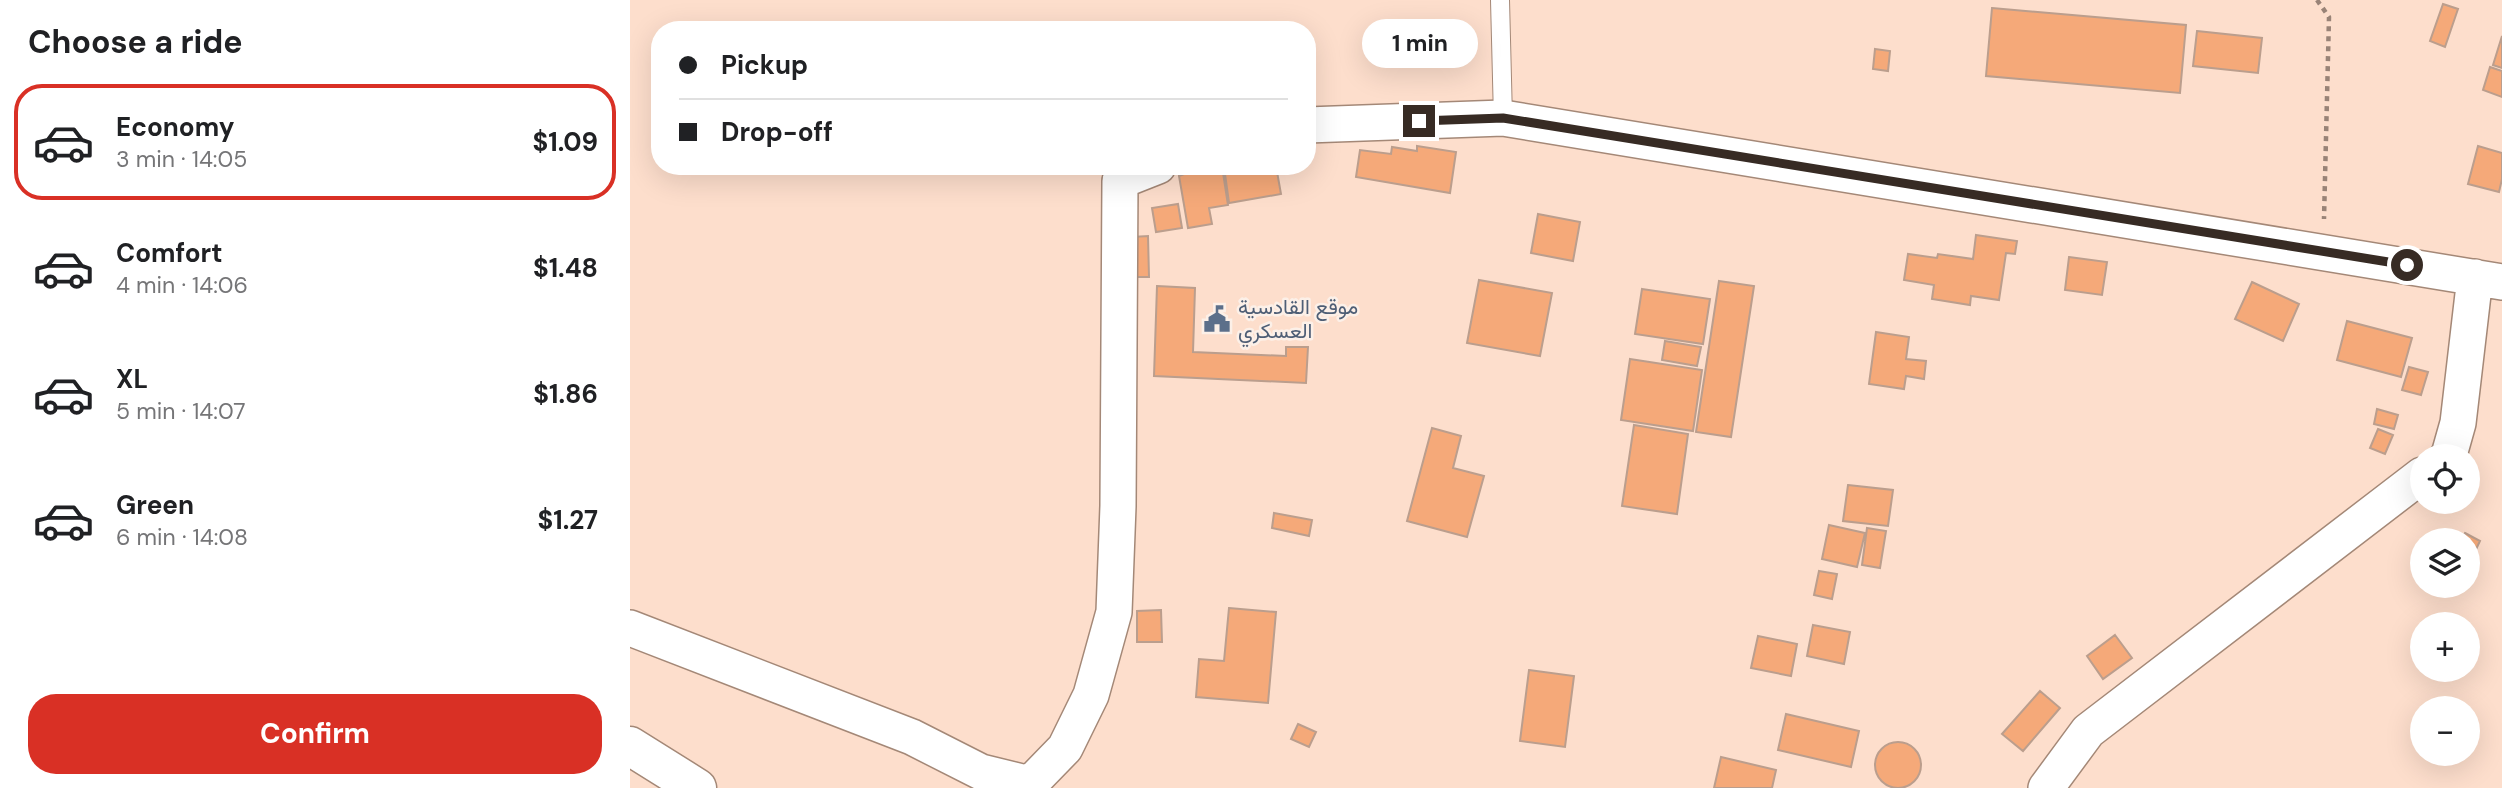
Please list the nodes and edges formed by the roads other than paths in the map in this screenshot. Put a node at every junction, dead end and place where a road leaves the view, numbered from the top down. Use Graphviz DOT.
graph roads {
  1 [pos="1500,0"];
  2 [pos="1503,118"];
  3 [pos="1316,125"];
  4 [pos="1135,175"];
  5 [pos="2488,280"];
  6 [pos="2452,444"];
  7 [pos="2410,484"];
  8 [pos="630,628"];
  9 [pos="630,747"];
  10 [pos="697,788"];
  11 [pos="2046,788"];
  1 -- 2 [label="lane"];
  2 -- 3 [label="street"];
  2 -- 5 [label="street"];
  4 -- 8 [label="street"];
  5 -- 6 [label="street"];
  7 -- 11 [label="street"];
  9 -- 10 [label="street"];
}
